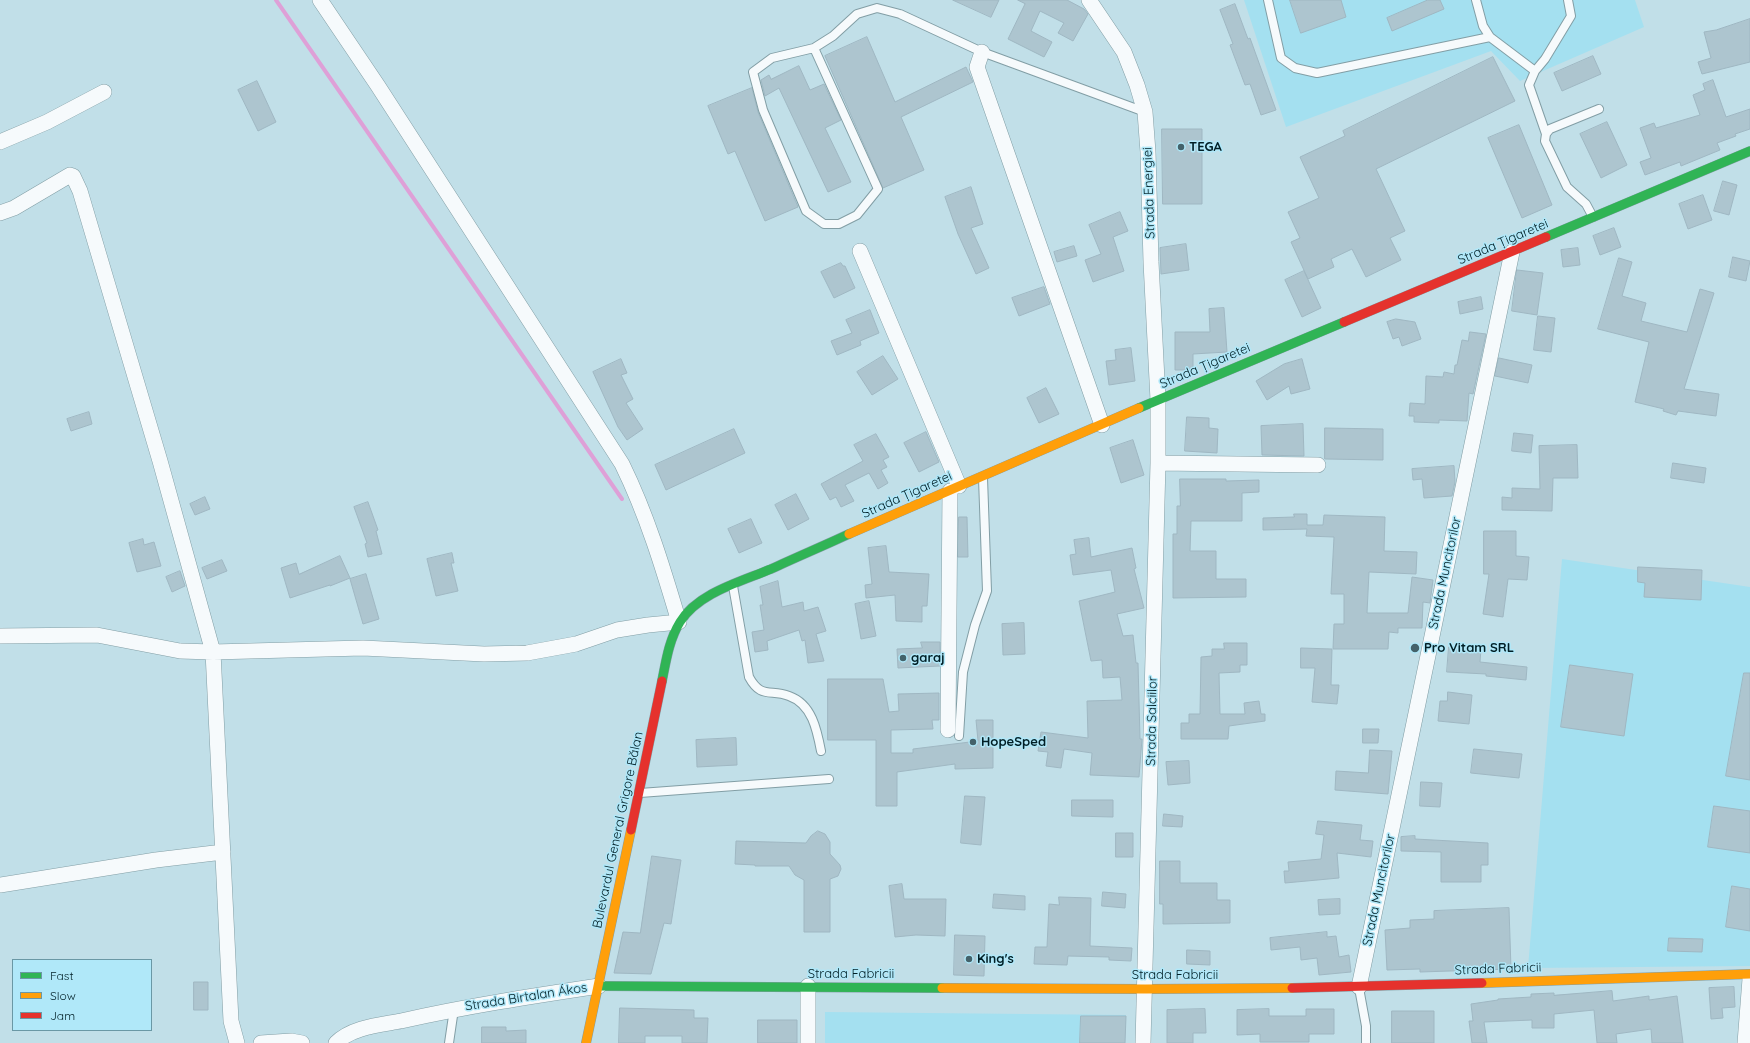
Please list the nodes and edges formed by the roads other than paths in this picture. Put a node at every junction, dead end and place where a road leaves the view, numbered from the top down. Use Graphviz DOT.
graph roads {
  1 [pos="320,0"];
  2 [pos="1089,0"];
  3 [pos="1268,0"];
  4 [pos="1476,0"];
  5 [pos="1568,0"];
  6 [pos="1490,37"];
  7 [pos="814,48"];
  8 [pos="982,52"];
  9 [pos="1535,71"];
  10 [pos="104,92"];
  11 [pos="1599,109"];
  12 [pos="1145,112"];
  13 [pos="1546,134"];
  14 [pos="0,142"];
  15 [pos="1750,151"];
  16 [pos="0,213"];
  17 [pos="1594,218"];
  18 [pos="860,251"];
  19 [pos="1512,252"];
  20 [pos="1158,400"];
  21 [pos="1102,425"];
  22 [pos="1158,463"];
  23 [pos="1318,465"];
  24 [pos="983,476"];
  25 [pos="954,488"];
  26 [pos="733,585"];
  27 [pos="679,622"];
  28 [pos="0,636"];
  29 [pos="213,652"];
  30 [pos="954,733"];
  31 [pos="821,751"];
  32 [pos="829,779"];
  33 [pos="639,793"];
  34 [pos="223,852"];
  35 [pos="0,885"];
  36 [pos="1750,974"];
  37 [pos="1750,979"];
  38 [pos="599,986"];
  39 [pos="808,986"];
  40 [pos="1358,987"];
  41 [pos="1146,988"];
  42 [pos="454,1009"];
  43 [pos="237,1043"];
  44 [pos="261,1043"];
  45 [pos="302,1043"];
  46 [pos="336,1043"];
  47 [pos="449,1043"];
  48 [pos="586,1043"];
  49 [pos="808,1043"];
  50 [pos="1143,1043"];
  51 [pos="1366,1043"];
  52 [pos="1745,1043"];
  1 -- 27 [label="street"];
  2 -- 12 [label="street, Strada Energiei"];
  3 -- 6 [label="lane"];
  4 -- 6 [label="lane"];
  5 -- 9 [label="lane"];
  6 -- 9 [label="lane"];
  7 -- 7 [label="lane"];
  7 -- 8 [label="lane"];
  8 -- 12 [label="lane"];
  8 -- 21 [label="street"];
  9 -- 13 [label="lane"];
  10 -- 14 [label="street"];
  11 -- 13 [label="lane"];
  12 -- 20 [label="street, Strada Energiei"];
  13 -- 17 [label="lane"];
  15 -- 17 [label="main road, Strada Țigaretei"];
  16 -- 29 [label="street"];
  17 -- 19 [label="main road, Strada Țigaretei"];
  18 -- 25 [label="street"];
  19 -- 20 [label="main road, Strada Țigaretei"];
  19 -- 40 [label="street, Strada Muncitorilor"];
  20 -- 21 [label="main road, Strada Țigaretei"];
  20 -- 22 [label="street, Strada Salciilor"];
  21 -- 24 [label="main road, Strada Țigaretei"];
  22 -- 23 [label="street"];
  22 -- 41 [label="street, Strada Salciilor"];
  24 -- 25 [label="main road, Strada Țigaretei"];
  24 -- 30 [label="lane"];
  25 -- 26 [label="main road, Strada Țigaretei"];
  25 -- 30 [label="street"];
  26 -- 27 [label="main road, Strada Țigaretei"];
  26 -- 31 [label="lane"];
  27 -- 29 [label="street"];
  27 -- 33 [label="main road, Bulevardul General Grigore Bălan"];
  28 -- 29 [label="street"];
  29 -- 34 [label="street"];
  32 -- 33 [label="lane"];
  33 -- 38 [label="main road, Bulevardul General Grigore Bălan"];
  34 -- 35 [label="street"];
  34 -- 43 [label="street"];
  36 -- 40 [label="main road, Strada Fabricii"];
  37 -- 52 [label="street"];
  38 -- 39 [label="main road, Strada Fabricii"];
  38 -- 42 [label="street, Strada Birtalan Ákos"];
  38 -- 48 [label="main road, Bulevardul General Grigore Bălan"];
  39 -- 41 [label="main road, Strada Fabricii"];
  39 -- 49 [label="street"];
  40 -- 41 [label="main road, Strada Fabricii"];
  40 -- 51 [label="lane"];
  41 -- 50 [label="street, Strada Salciilor"];
  42 -- 46 [label="street, Strada Birtalan Ákos"];
  42 -- 47 [label="lane, Strada Birtalan Ákos"];
  44 -- 45 [label="street"];
}
